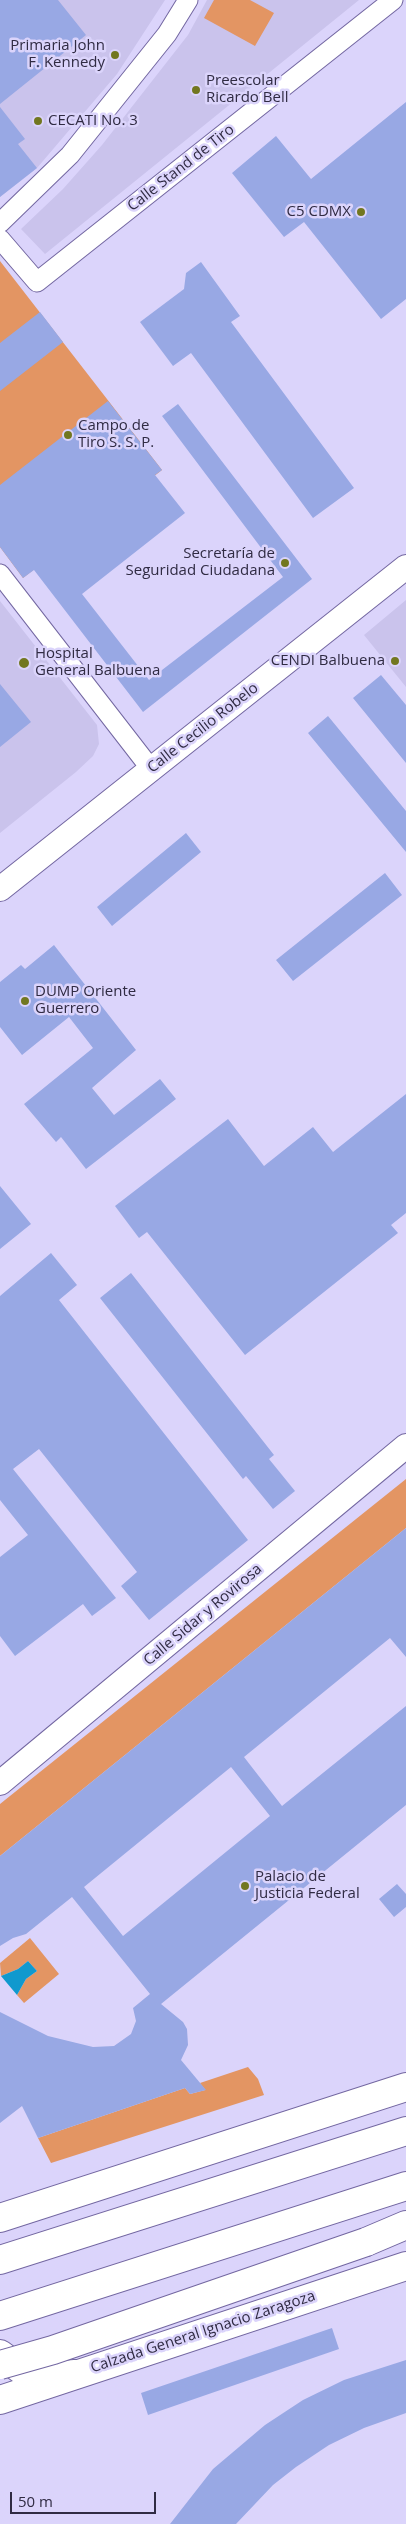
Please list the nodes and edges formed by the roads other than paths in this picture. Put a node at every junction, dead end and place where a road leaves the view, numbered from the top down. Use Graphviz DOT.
graph roads {
  1 [pos="188,0"];
  2 [pos="393,0"];
  3 [pos="0,223"];
  4 [pos="0,239"];
  5 [pos="406,568"];
  6 [pos="0,574"];
  7 [pos="150,769"];
  8 [pos="0,889"];
  9 [pos="406,1446"];
  10 [pos="2,1777"];
  11 [pos="406,2087"];
  12 [pos="406,2131"];
  13 [pos="406,2186"];
  14 [pos="0,2218"];
  15 [pos="406,2225"];
  16 [pos="406,2236"];
  17 [pos="366,2242"];
  18 [pos="0,2260"];
  19 [pos="406,2266"];
  20 [pos="0,2316"];
  21 [pos="0,2354"];
  22 [pos="0,2365"];
  23 [pos="74,2374"];
  24 [pos="0,2400"];
  1 -- 3 [label="street"];
  2 -- 4 [label="street, Calle Stand de Tiro"];
  5 -- 7 [label="street, Calle Cecilio Robelo"];
  6 -- 7 [label="street"];
  7 -- 8 [label="street, Calle Cecilio Robelo"];
  9 -- 10 [label="street, Calle Sidar y Rovirosa"];
  11 -- 14 [label="main road"];
  12 -- 18 [label="main road"];
  13 -- 20 [label="main road"];
  15 -- 17 [label="main road"];
  16 -- 17 [label="main road"];
  17 -- 22 [label="main road, bridge"];
  19 -- 23 [label="main road, Calzada General Ignacio Zaragoza"];
  21 -- 23 [label="main road"];
  23 -- 24 [label="main road, Calzada General Ignacio Zaragoza"];
}
